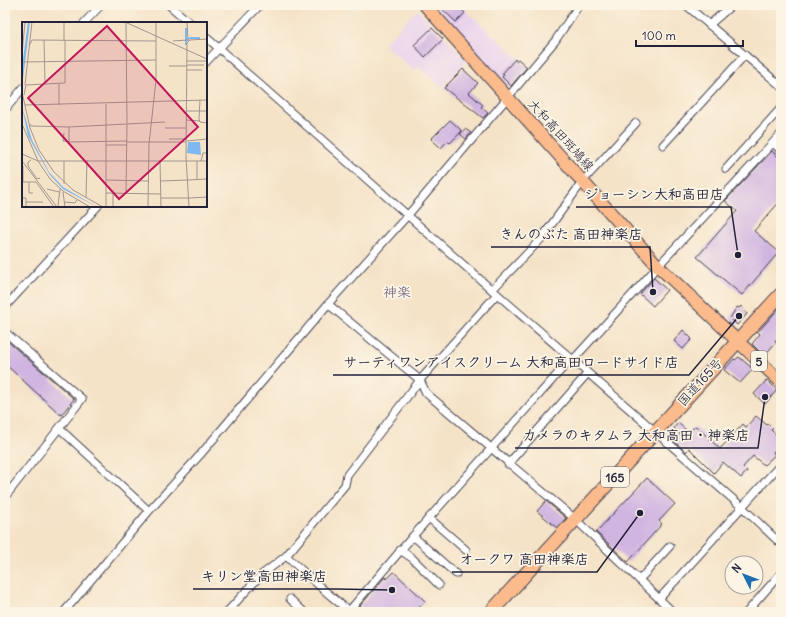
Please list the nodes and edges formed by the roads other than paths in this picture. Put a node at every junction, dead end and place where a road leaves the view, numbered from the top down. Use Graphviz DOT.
graph roads {
  1 [pos="102,5"];
  2 [pos="169,5"];
  3 [pos="260,5"];
  4 [pos="425,5"];
  5 [pos="579,5"];
  6 [pos="686,5"];
  7 [pos="732,5"];
  8 [pos="85,22"];
  9 [pos="189,22"];
  10 [pos="709,25"];
  11 [pos="207,38"];
  12 [pos="219,48"];
  13 [pos="743,56"];
  14 [pos="207,61"];
  15 [pos="781,86"];
  16 [pos="22,89"];
  17 [pos="508,97"];
  18 [pos="781,108"];
  19 [pos="5,110"];
  20 [pos="636,123"];
  21 [pos="781,134"];
  22 [pos="772,143"];
  23 [pos="663,145"];
  24 [pos="781,150"];
  25 [pos="726,169"];
  26 [pos="583,181"];
  27 [pos="97,207"];
  28 [pos="408,215"];
  29 [pos="658,266"];
  30 [pos="495,292"];
  31 [pos="781,294"];
  32 [pos="328,304"];
  33 [pos="5,307"];
  34 [pos="5,332"];
  35 [pos="738,340"];
  36 [pos="571,361"];
  37 [pos="587,374"];
  38 [pos="420,380"];
  39 [pos="781,382"];
  40 [pos="60,429"];
  41 [pos="655,432"];
  42 [pos="491,449"];
  43 [pos="508,464"];
  44 [pos="781,464"];
  45 [pos="8,488"];
  46 [pos="5,497"];
  47 [pos="742,507"];
  48 [pos="149,511"];
  49 [pos="429,518"];
  50 [pos="575,519"];
  51 [pos="412,536"];
  52 [pos="781,544"];
  53 [pos="670,546"];
  54 [pos="400,550"];
  55 [pos="466,550"];
  56 [pos="286,556"];
  57 [pos="781,573"];
  58 [pos="456,574"];
  59 [pos="639,580"];
  60 [pos="439,584"];
  61 [pos="290,599"];
  62 [pos="659,599"];
  63 [pos="497,610"];
  64 [pos="349,611"];
  65 [pos="64,612"];
  66 [pos="227,612"];
  67 [pos="304,612"];
  68 [pos="673,612"];
  69 [pos="747,612"];
  1 -- 8 [label="street"];
  2 -- 9 [label="street"];
  3 -- 12 [label="street"];
  4 -- 17 [label="main road, 大和高田斑鳩線 / 5"];
  5 -- 17 [label="street"];
  6 -- 10 [label="street"];
  7 -- 10 [label="street"];
  10 -- 13 [label="street"];
  11 -- 12 [label="street"];
  12 -- 14 [label="street"];
  12 -- 28 [label="street"];
  13 -- 15 [label="street"];
  13 -- 23 [label="street"];
  16 -- 19 [label="street"];
  17 -- 26 [label="main road, 大和高田斑鳩線 / 5"];
  17 -- 28 [label="street"];
  18 -- 25 [label="street"];
  20 -- 26 [label="street"];
  21 -- 22 [label="street"];
  22 -- 24 [label="street"];
  22 -- 29 [label="street"];
  26 -- 29 [label="main road, 大和高田斑鳩線 / 5"];
  26 -- 30 [label="street"];
  27 -- 33 [label="street"];
  28 -- 30 [label="street"];
  28 -- 32 [label="street"];
  29 -- 35 [label="main road, 大和高田斑鳩線 / 5"];
  29 -- 36 [label="street"];
  30 -- 36 [label="street"];
  30 -- 38 [label="street"];
  31 -- 35 [label="highway, 国道165号 / 165"];
  32 -- 38 [label="street"];
  32 -- 48 [label="street"];
  34 -- 40 [label="street"];
  35 -- 39 [label="main road, 大和高田斑鳩線 / 5"];
  35 -- 41 [label="highway, 国道165号 / 165"];
  36 -- 37 [label="street"];
  36 -- 42 [label="street"];
  37 -- 41 [label="street"];
  37 -- 43 [label="street"];
  38 -- 42 [label="street"];
  38 -- 56 [label="street"];
  40 -- 45 [label="street"];
  40 -- 48 [label="street"];
  41 -- 47 [label="street"];
  41 -- 50 [label="highway, 国道165号 / 165"];
  42 -- 43 [label="street"];
  42 -- 49 [label="street"];
  43 -- 50 [label="street"];
  44 -- 47 [label="street"];
  45 -- 46 [label="street"];
  47 -- 52 [label="street"];
  47 -- 62 [label="street"];
  48 -- 65 [label="street"];
  49 -- 51 [label="street"];
  49 -- 55 [label="street"];
  50 -- 59 [label="street"];
  50 -- 63 [label="highway, 国道165号 / 165"];
  51 -- 54 [label="street"];
  51 -- 58 [label="street"];
  53 -- 59 [label="street"];
  54 -- 60 [label="street"];
  54 -- 64 [label="street"];
  56 -- 64 [label="street"];
  56 -- 66 [label="street"];
  57 -- 69 [label="street"];
  59 -- 62 [label="street"];
  61 -- 67 [label="street"];
  62 -- 68 [label="street"];
}
